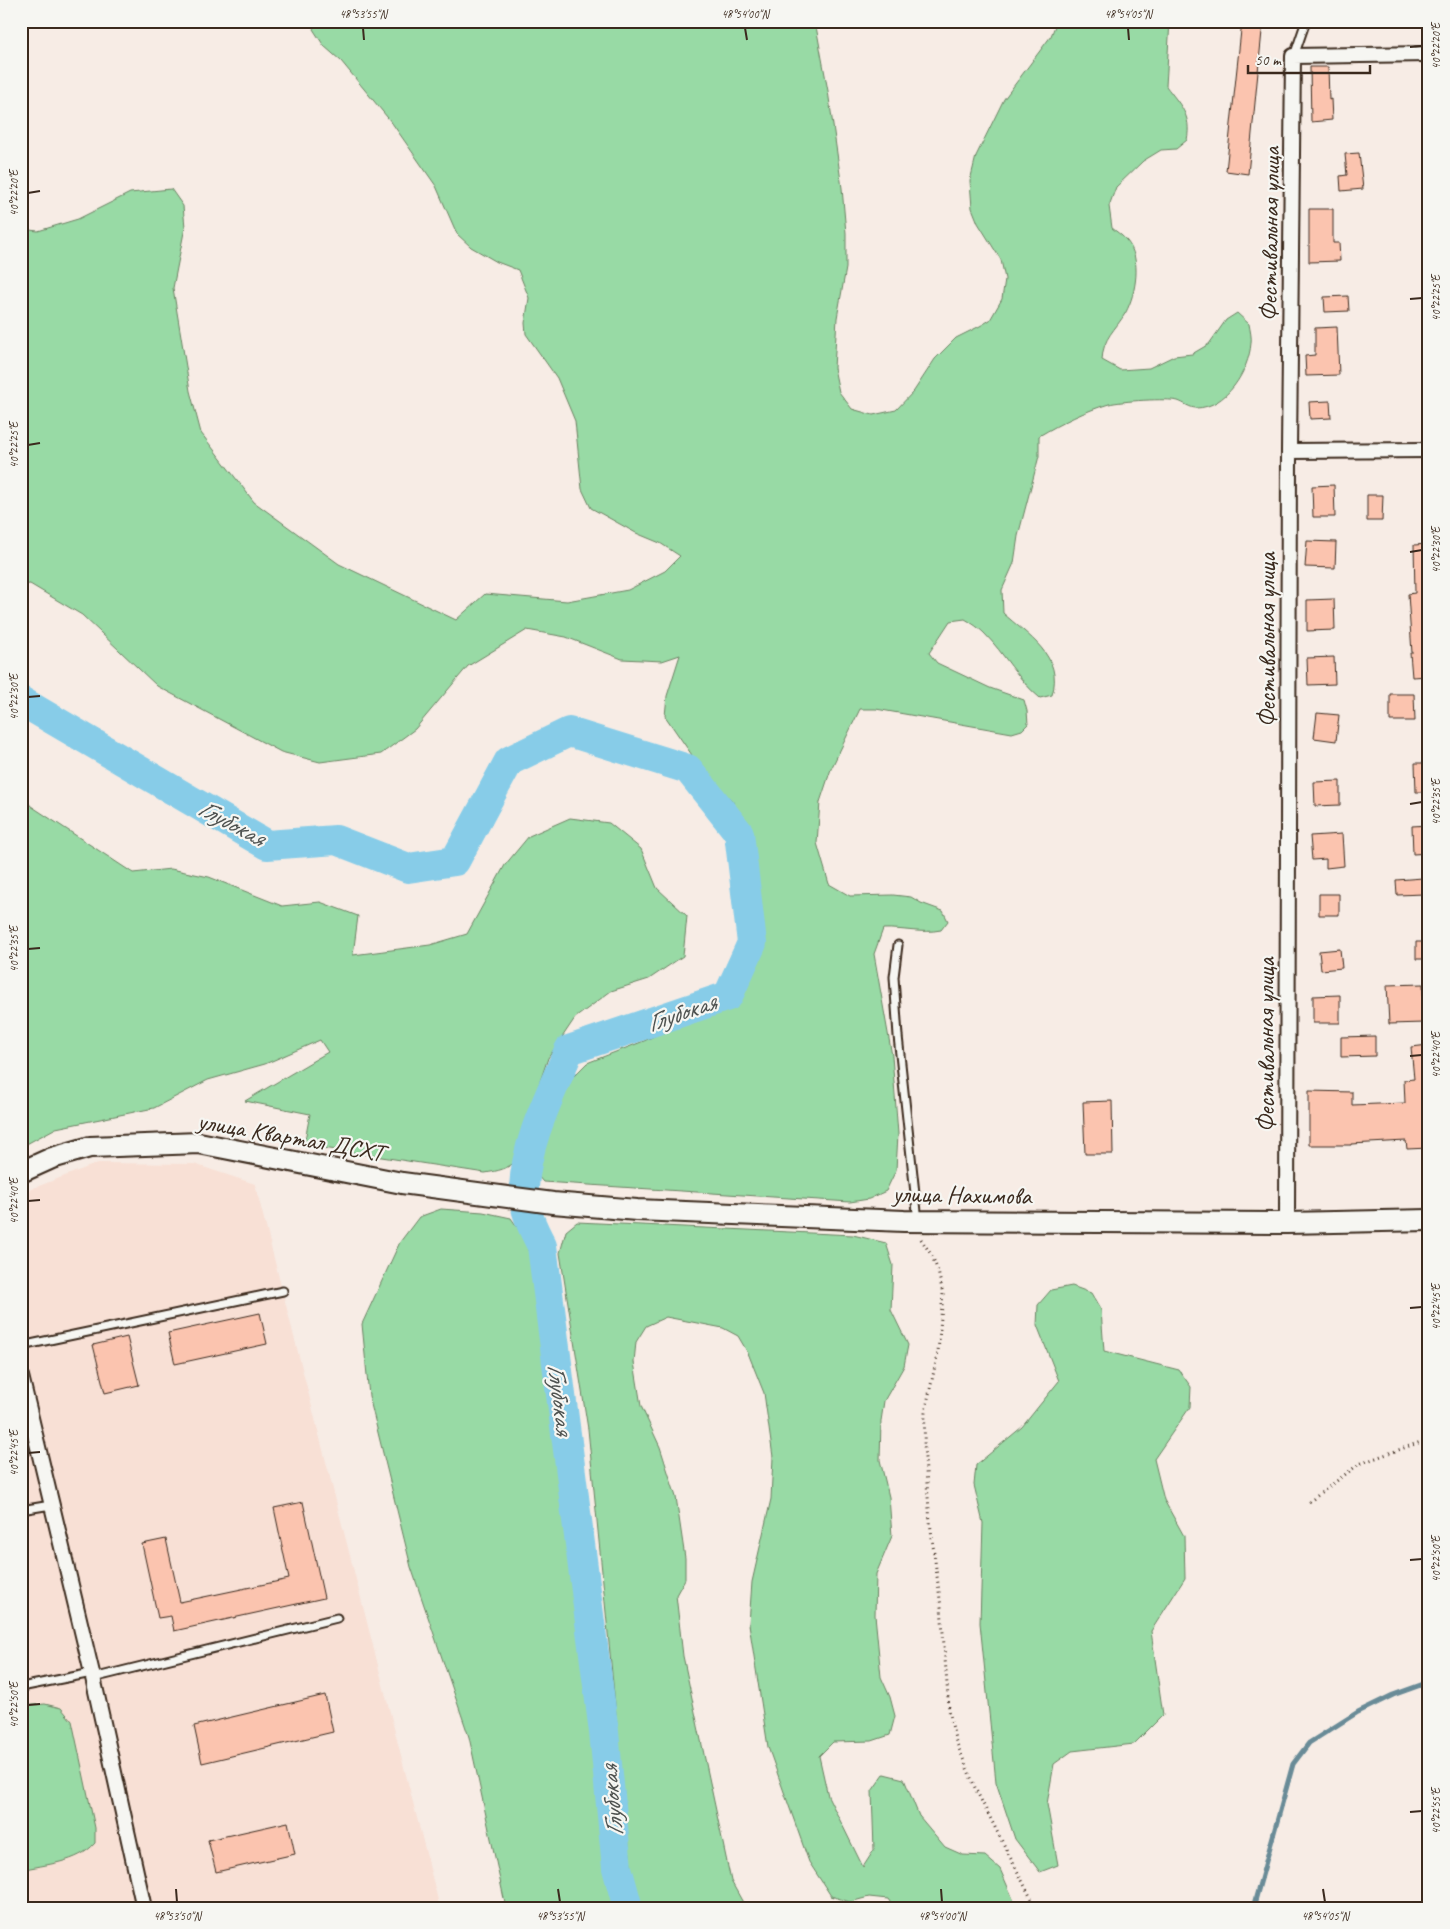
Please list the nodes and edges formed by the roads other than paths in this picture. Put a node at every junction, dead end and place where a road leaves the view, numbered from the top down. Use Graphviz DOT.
graph roads {
  1 [pos="1306,21"];
  2 [pos="1429,54"];
  3 [pos="1294,56"];
  4 [pos="1429,450"];
  5 [pos="1289,451"];
  6 [pos="898,945"];
  7 [pos="21,1172"];
  8 [pos="495,1196"];
  9 [pos="1429,1220"];
  10 [pos="918,1221"];
  11 [pos="1287,1223"];
  12 [pos="283,1291"];
  13 [pos="21,1346"];
  14 [pos="21,1376"];
  15 [pos="51,1505"];
  16 [pos="21,1510"];
  17 [pos="338,1618"];
  18 [pos="92,1676"];
  19 [pos="21,1687"];
  20 [pos="144,1908"];
  1 -- 3 [label="lane"];
  2 -- 3 [label="street"];
  3 -- 5 [label="street, Фестивальная улица"];
  4 -- 5 [label="street"];
  5 -- 11 [label="street, Фестивальная улица"];
  6 -- 10 [label="lane"];
  7 -- 8 [label="street, улица Квартал ДСХТ"];
  8 -- 10 [label="street, улица Нахимова"];
  9 -- 11 [label="street, улица Нахимова"];
  10 -- 11 [label="street, улица Нахимова"];
  12 -- 13 [label="lane"];
  14 -- 15 [label="street"];
  15 -- 16 [label="lane"];
  15 -- 18 [label="street"];
  17 -- 18 [label="lane"];
  18 -- 19 [label="lane"];
  18 -- 20 [label="street"];
}
